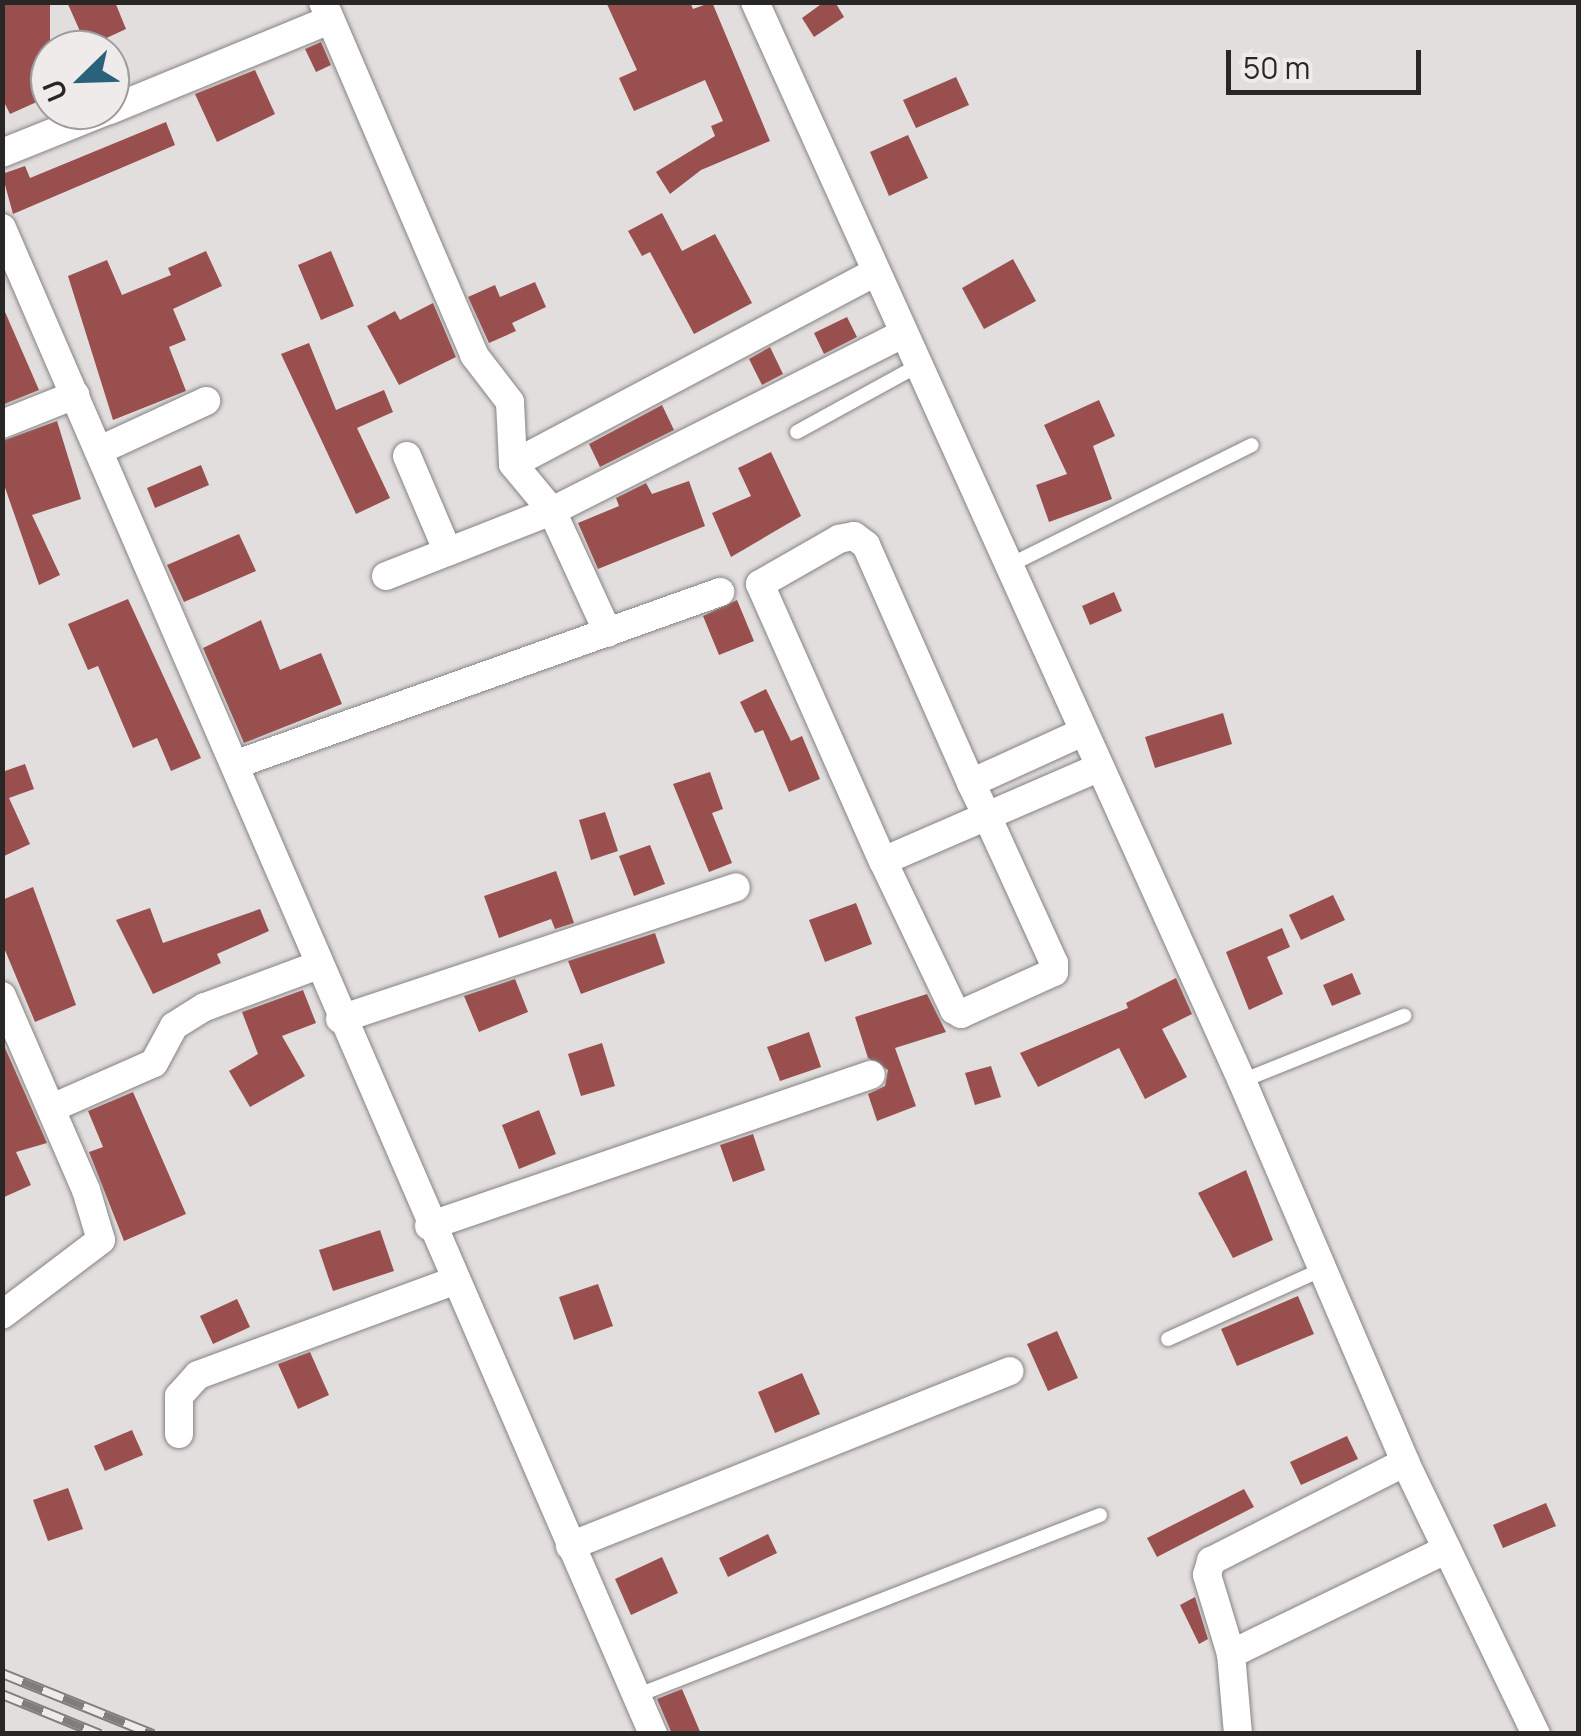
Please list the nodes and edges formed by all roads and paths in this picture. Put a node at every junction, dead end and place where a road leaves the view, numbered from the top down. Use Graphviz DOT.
graph roads {
  1 [pos="755,2"];
  2 [pos="325,12"];
  3 [pos="130,101"];
  4 [pos="61,130"];
  5 [pos="2,154"];
  6 [pos="2,228"];
  7 [pos="873,272"];
  8 [pos="900,334"];
  9 [pos="916,367"];
  10 [pos="75,395"];
  11 [pos="206,401"];
  12 [pos="2,424"];
  13 [pos="797,432"];
  14 [pos="1252,445"];
  15 [pos="100,450"];
  16 [pos="407,456"];
  17 [pos="513,464"];
  18 [pos="552,511"];
  19 [pos="448,552"];
  20 [pos="1008,566"];
  21 [pos="386,576"];
  22 [pos="720,592"];
  23 [pos="608,634"];
  24 [pos="1083,732"];
  25 [pos="236,764"];
  26 [pos="1100,768"];
  27 [pos="971,783"];
  28 [pos="987,816"];
  29 [pos="883,861"];
  30 [pos="736,886"];
  31 [pos="316,966"];
  32 [pos="2,996"];
  33 [pos="1404,1016"];
  34 [pos="340,1020"];
  35 [pos="872,1076"];
  36 [pos="1242,1081"];
  37 [pos="52,1108"];
  38 [pos="429,1226"];
  39 [pos="1324,1269"];
  40 [pos="453,1280"];
  41 [pos="2,1316"];
  42 [pos="1168,1339"];
  43 [pos="1008,1371"];
  44 [pos="180,1434"];
  45 [pos="1405,1462"];
  46 [pos="1100,1515"];
  47 [pos="570,1546"];
  48 [pos="1447,1548"];
  49 [pos="1232,1654"];
  50 [pos="636,1696"];
  51 [pos="653,1734"];
  52 [pos="1238,1734"];
  53 [pos="1536,1734"];
  1 -- 7 [label="street"];
  2 -- 3 [label="street"];
  2 -- 17 [label="street"];
  4 -- 5 [label="street"];
  6 -- 10 [label="street"];
  7 -- 8 [label="street"];
  7 -- 17 [label="street"];
  8 -- 9 [label="street"];
  8 -- 18 [label="street"];
  9 -- 13 [label="lane"];
  9 -- 20 [label="street"];
  10 -- 12 [label="street"];
  10 -- 15 [label="street"];
  11 -- 15 [label="street"];
  14 -- 20 [label="lane"];
  15 -- 25 [label="street"];
  16 -- 19 [label="street"];
  17 -- 18 [label="street"];
  18 -- 19 [label="street"];
  18 -- 23 [label="street"];
  19 -- 21 [label="street"];
  20 -- 24 [label="street"];
  22 -- 23 [label="street"];
  23 -- 25 [label="street"];
  24 -- 26 [label="street"];
  24 -- 27 [label="street"];
  25 -- 31 [label="street"];
  26 -- 28 [label="street"];
  26 -- 36 [label="street"];
  27 -- 28 [label="street"];
  27 -- 29 [label="street"];
  28 -- 29 [label="street"];
  28 -- 29 [label="street"];
  30 -- 34 [label="street"];
  31 -- 34 [label="street"];
  31 -- 37 [label="street"];
  32 -- 37 [label="street"];
  33 -- 36 [label="lane"];
  34 -- 38 [label="street"];
  35 -- 38 [label="street"];
  36 -- 39 [label="street"];
  37 -- 41 [label="street"];
  38 -- 40 [label="street"];
  39 -- 42 [label="lane"];
  39 -- 45 [label="street"];
  40 -- 44 [label="street"];
  40 -- 47 [label="street"];
  43 -- 47 [label="street"];
  45 -- 48 [label="street"];
  45 -- 49 [label="street"];
  46 -- 50 [label="lane"];
  47 -- 50 [label="street"];
  48 -- 49 [label="street"];
  48 -- 53 [label="street"];
  49 -- 52 [label="street"];
  50 -- 51 [label="street"];
}
